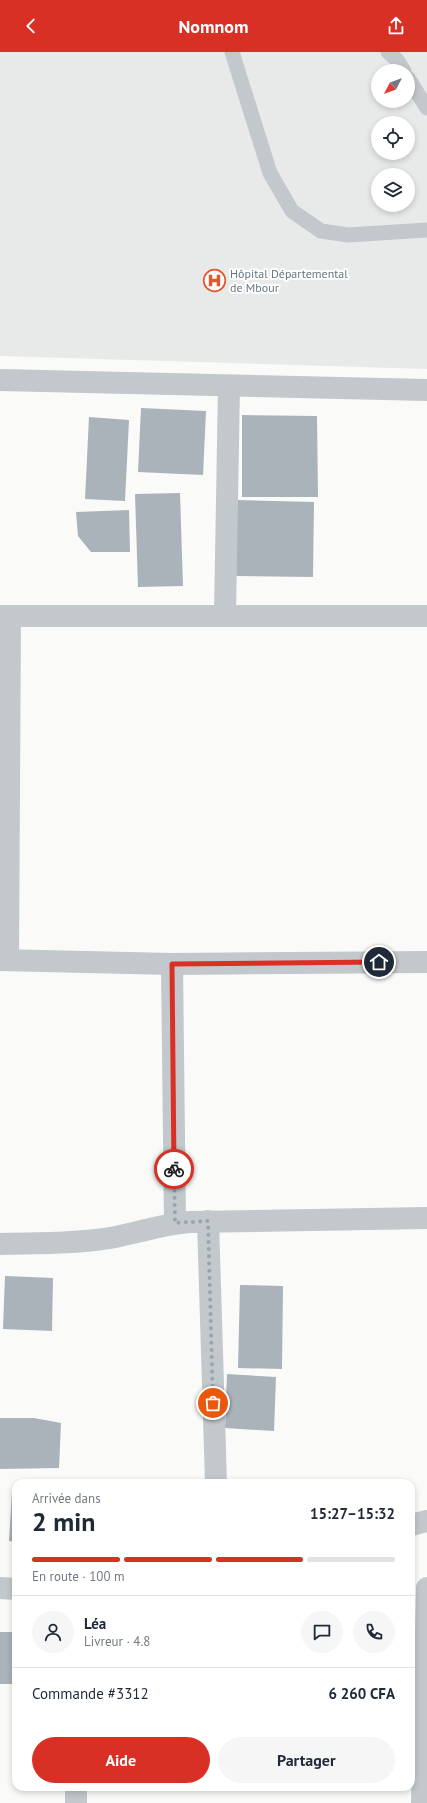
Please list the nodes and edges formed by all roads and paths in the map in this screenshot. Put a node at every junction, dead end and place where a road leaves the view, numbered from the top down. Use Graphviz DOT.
graph roads {
  1 [pos="232,52"];
  2 [pos="388,52"];
  3 [pos="400,64"];
  4 [pos="415,89"];
  5 [pos="427,108"];
  6 [pos="427,230"];
  7 [pos="0,380"];
  8 [pos="229,386"];
  9 [pos="427,390"];
  10 [pos="225,615"];
  11 [pos="5,616"];
  12 [pos="427,616"];
  13 [pos="4,960"];
  14 [pos="427,962"];
  15 [pos="172,964"];
  16 [pos="427,1218"];
  17 [pos="208,1221"];
  18 [pos="175,1223"];
  19 [pos="0,1244"];
  20 [pos="216,1479"];
  21 [pos="427,1521"];
  22 [pos="415,1525"];
  23 [pos="0,1588"];
  24 [pos="427,1588"];
  25 [pos="12,1589"];
  26 [pos="76,1791"];
  27 [pos="76,1803"];
  28 [pos="422,1803"];
  1 -- 6 [label="lane"];
  2 -- 3 [label="lane"];
  4 -- 5 [label="lane"];
  7 -- 8 [label="street"];
  8 -- 9 [label="street"];
  8 -- 10 [label="street"];
  10 -- 11 [label="street"];
  10 -- 12 [label="street"];
  11 -- 13 [label="street"];
  13 -- 15 [label="street"];
  14 -- 15 [label="street"];
  15 -- 18 [label="street"];
  16 -- 17 [label="street"];
  17 -- 18 [label="street"];
  17 -- 20 [label="street"];
  18 -- 19 [label="street"];
  21 -- 22 [label="street"];
  23 -- 25 [label="street"];
  24 -- 28 [label="street"];
  26 -- 27 [label="street"];
}
